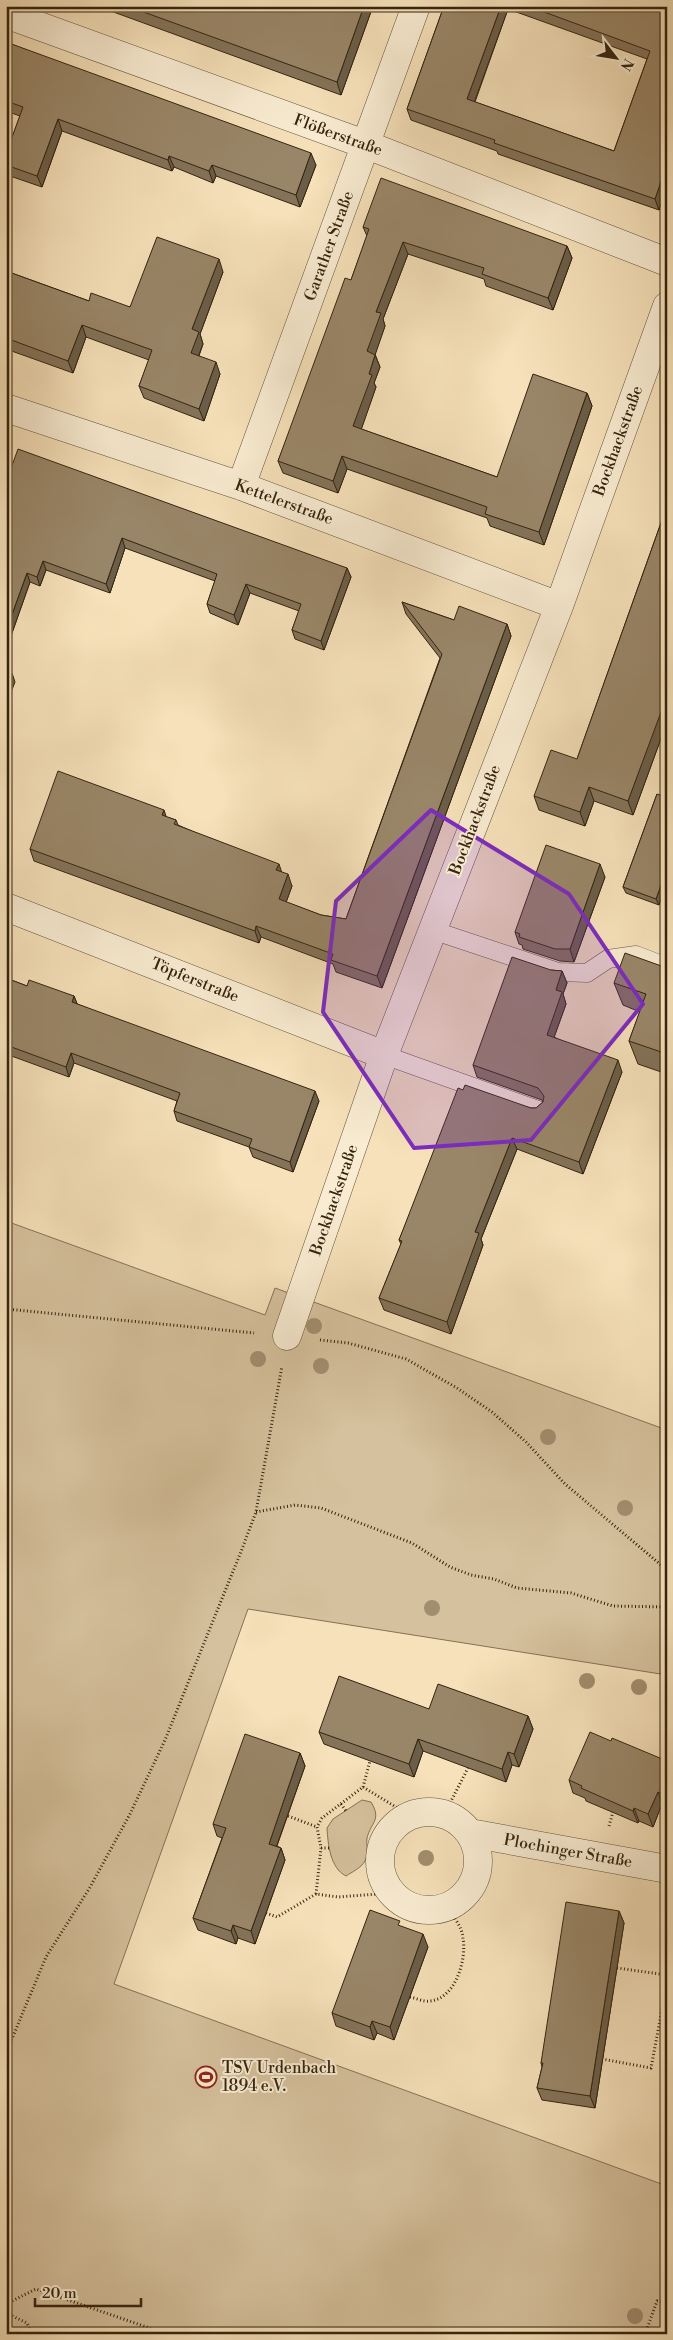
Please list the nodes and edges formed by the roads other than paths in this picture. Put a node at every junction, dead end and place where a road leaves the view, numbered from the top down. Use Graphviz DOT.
graph roads {
  1 [pos="416,6"];
  2 [pos="6,14"];
  3 [pos="366,145"];
  4 [pos="667,262"];
  5 [pos="667,306"];
  6 [pos="6,408"];
  7 [pos="241,486"];
  8 [pos="559,606"];
  9 [pos="6,907"];
  10 [pos="432,930"];
  11 [pos="667,967"];
  12 [pos="384,1055"];
  13 [pos="538,1110"];
  14 [pos="287,1336"];
  15 [pos="470,1833"];
  16 [pos="667,1869"];
  1 -- 3 [label="street, Garather Straße"];
  2 -- 3 [label="street, Flößerstraße"];
  3 -- 4 [label="street, Flößerstraße"];
  3 -- 7 [label="street, Garather Straße"];
  5 -- 8 [label="street, Bockhackstraße"];
  6 -- 7 [label="street, Kettelerstraße"];
  7 -- 8 [label="street, Kettelerstraße"];
  8 -- 10 [label="street, Bockhackstraße"];
  9 -- 12 [label="street, Töpferstraße"];
  10 -- 11 [label="lane"];
  10 -- 12 [label="street, Bockhackstraße"];
  12 -- 13 [label="lane"];
  12 -- 14 [label="street, Bockhackstraße"];
  15 -- 15 [label="street, Plochinger Straße"];
  15 -- 16 [label="street, Plochinger Straße"];
}
